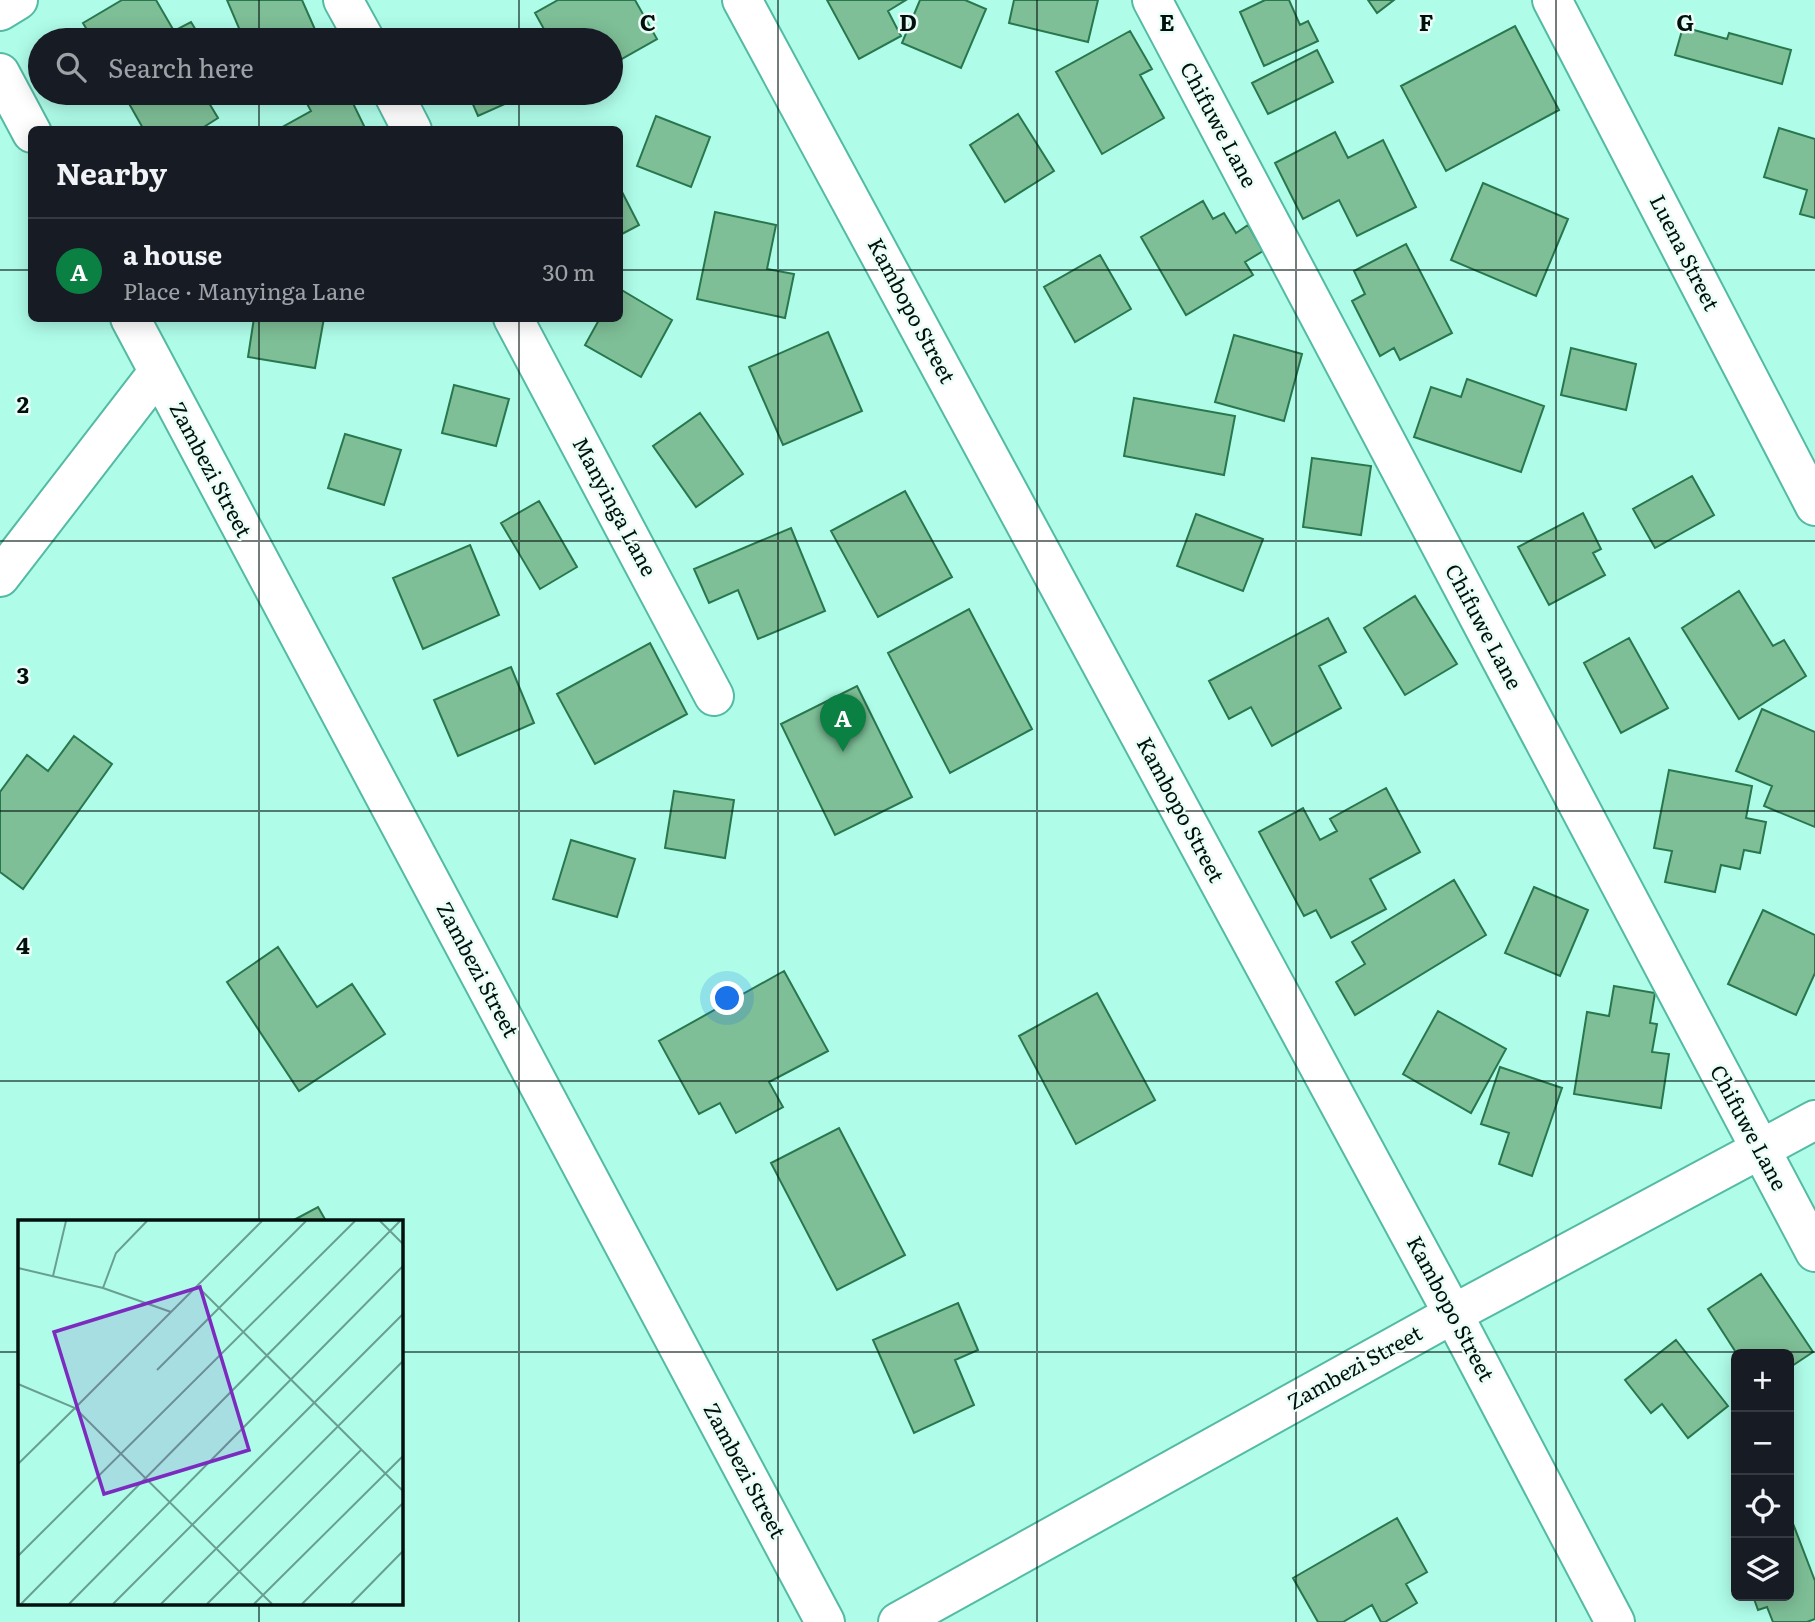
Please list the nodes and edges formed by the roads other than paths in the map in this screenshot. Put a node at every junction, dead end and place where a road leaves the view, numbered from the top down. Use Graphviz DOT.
graph roads {
  1 [pos="18,0"];
  2 [pos="343,0"];
  3 [pos="742,0"];
  4 [pos="1152,0"];
  5 [pos="1552,0"];
  6 [pos="0,11"];
  7 [pos="358,28"];
  8 [pos="0,73"];
  9 [pos="399,105"];
  10 [pos="28,126"];
  11 [pos="410,126"];
  12 [pos="132,322"];
  13 [pos="515,322"];
  14 [pos="158,372"];
  15 [pos="1815,506"];
  16 [pos="0,577"];
  17 [pos="715,696"];
  18 [pos="1815,1120"];
  19 [pos="1758,1148"];
  20 [pos="1815,1252"];
  21 [pos="1453,1314"];
  22 [pos="825,1622"];
  23 [pos="898,1622"];
  24 [pos="1615,1622"];
  1 -- 6 [label="street"];
  2 -- 7 [label="street"];
  3 -- 21 [label="street, Kambopo Street"];
  4 -- 19 [label="street, Chifuwe Lane"];
  5 -- 15 [label="street, Luena Street"];
  8 -- 10 [label="street"];
  9 -- 11 [label="street"];
  12 -- 14 [label="street, Zambezi Street"];
  13 -- 17 [label="street, Manyinga Lane"];
  14 -- 16 [label="street"];
  14 -- 22 [label="street, Zambezi Street"];
  18 -- 19 [label="street, Zambezi Street"];
  19 -- 20 [label="street, Chifuwe Lane"];
  19 -- 21 [label="street, Zambezi Street"];
  21 -- 23 [label="street, Zambezi Street"];
  21 -- 24 [label="street, Kambopo Street"];
}
